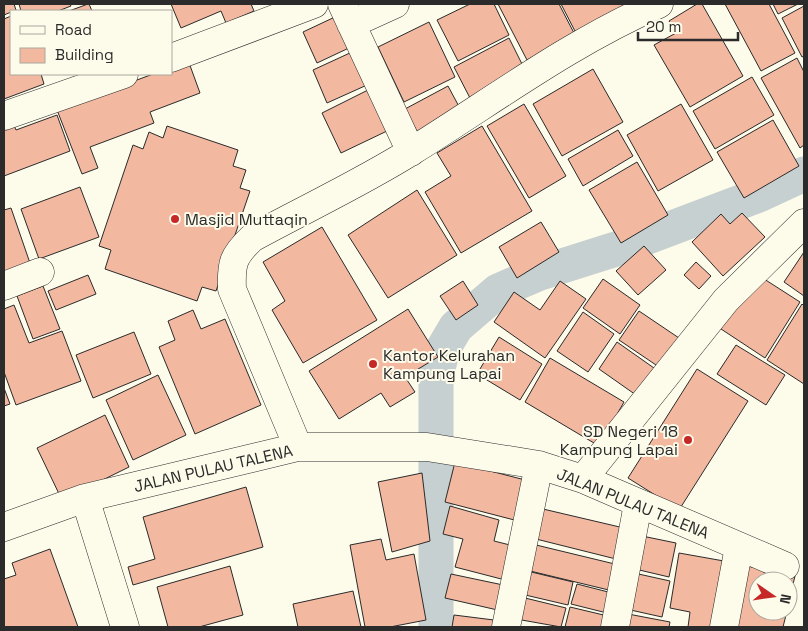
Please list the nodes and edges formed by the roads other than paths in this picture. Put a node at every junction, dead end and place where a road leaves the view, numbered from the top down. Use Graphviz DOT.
graph roads {
  1 [pos="314,4"];
  2 [pos="395,4"];
  3 [pos="659,4"];
  4 [pos="347,14"];
  5 [pos="172,58"];
  6 [pos="121,75"];
  7 [pos="4,116"];
  8 [pos="411,152"];
  9 [pos="804,223"];
  10 [pos="40,272"];
  11 [pos="4,286"];
  12 [pos="298,447"];
  13 [pos="539,465"];
  14 [pos="583,480"];
  15 [pos="85,498"];
  16 [pos="638,504"];
  17 [pos="4,526"];
  18 [pos="739,547"];
  19 [pos="785,566"];
  20 [pos="125,627"];
  21 [pos="506,627"];
  22 [pos="615,627"];
  23 [pos="724,627"];
  1 -- 5 [label="street"];
  2 -- 4 [label="street"];
  3 -- 8 [label="street"];
  4 -- 8 [label="street"];
  6 -- 7 [label="street"];
  8 -- 12 [label="street"];
  9 -- 14 [label="street"];
  10 -- 11 [label="street"];
  12 -- 13 [label="street, JALAN PULAU TALENA"];
  12 -- 15 [label="street, JALAN PULAU TALENA"];
  13 -- 14 [label="street, JALAN PULAU TALENA"];
  13 -- 21 [label="street"];
  14 -- 16 [label="street, JALAN PULAU TALENA"];
  15 -- 17 [label="street, JALAN PULAU TALENA"];
  15 -- 20 [label="street"];
  16 -- 18 [label="street, JALAN PULAU TALENA"];
  16 -- 22 [label="street"];
  18 -- 19 [label="street, JALAN PULAU TALENA"];
  18 -- 23 [label="street"];
}
